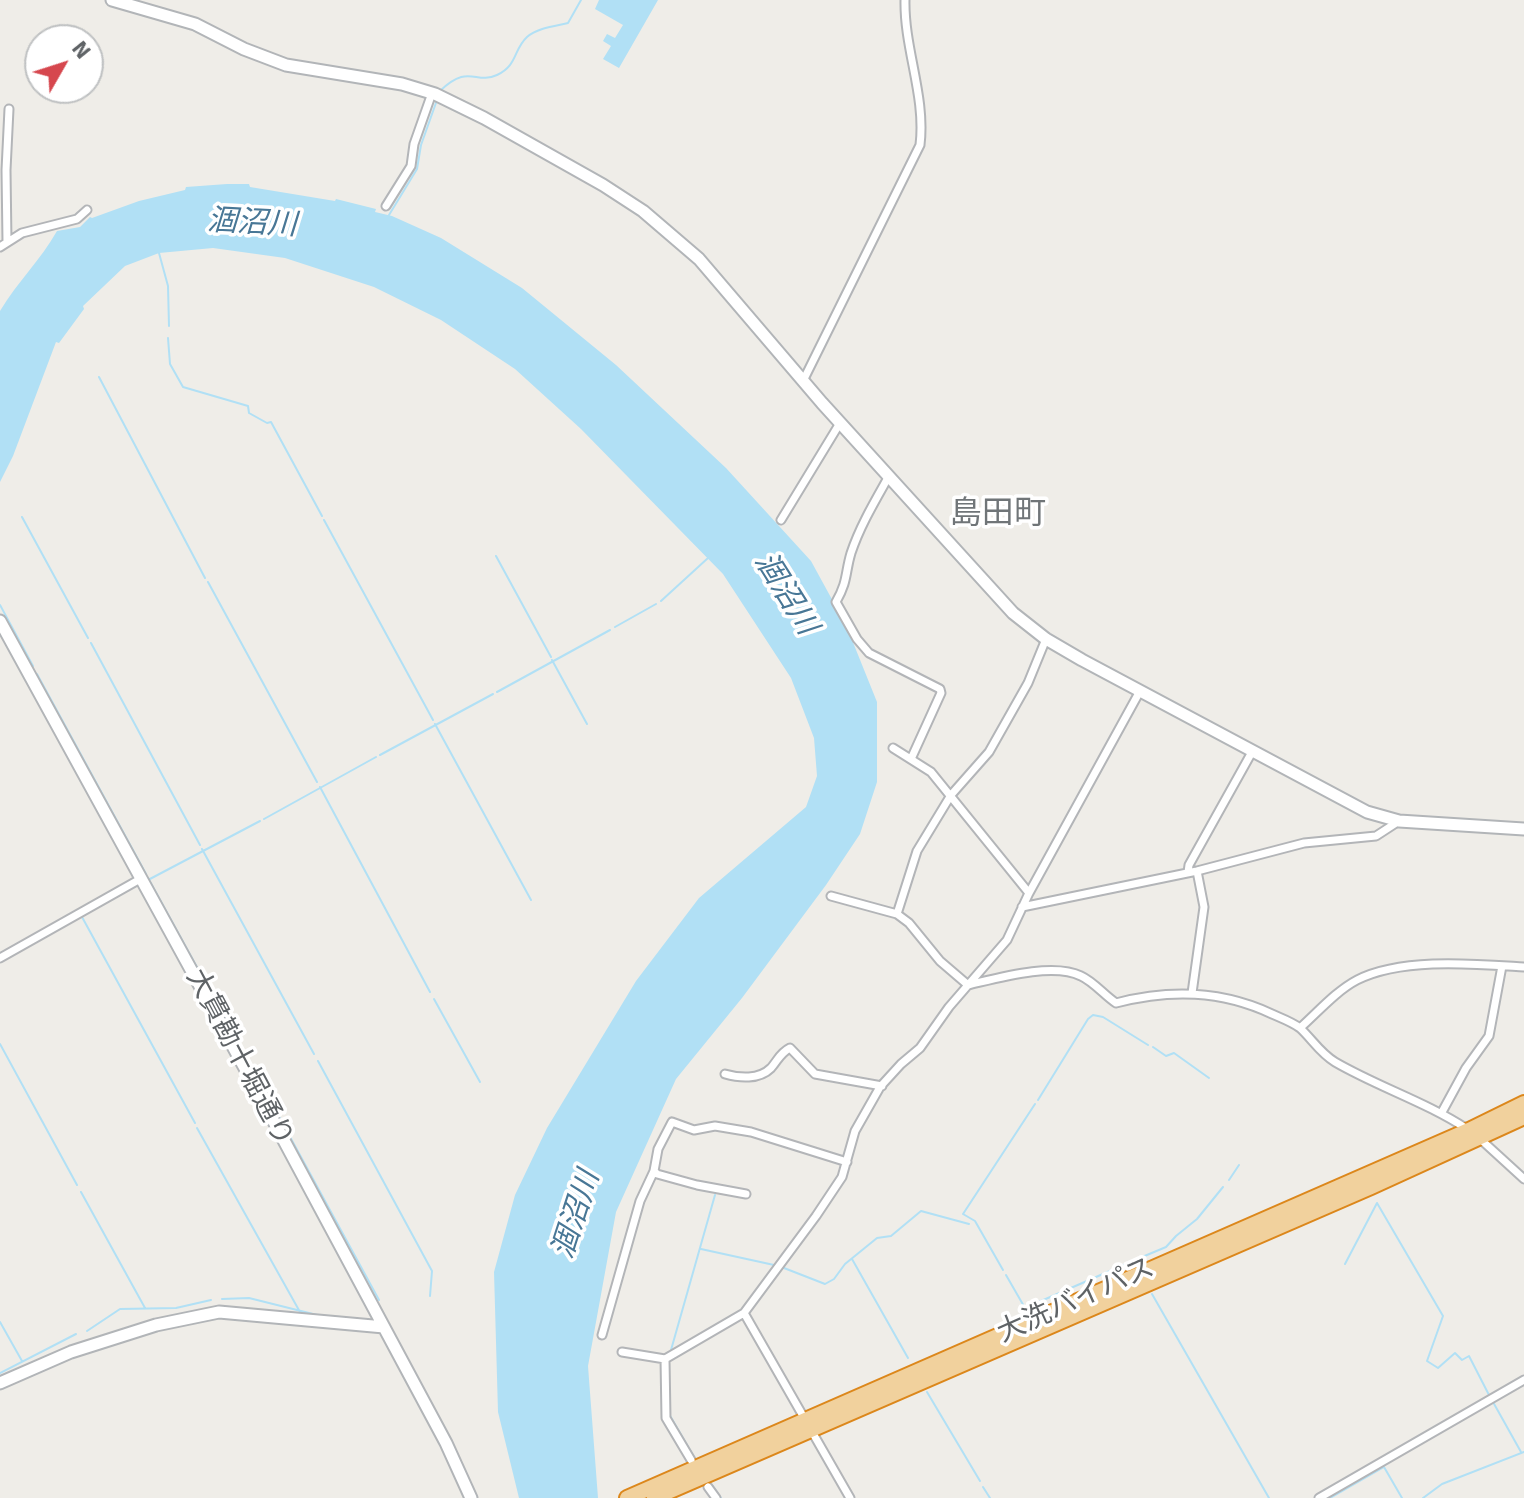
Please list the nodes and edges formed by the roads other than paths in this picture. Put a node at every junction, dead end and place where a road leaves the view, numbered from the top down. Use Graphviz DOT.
graph roads {
  1 [pos="112,0"];
  2 [pos="905,0"];
  3 [pos="432,93"];
  4 [pos="9,109"];
  5 [pos="386,206"];
  6 [pos="87,210"];
  7 [pos="3,245"];
  8 [pos="803,381"];
  9 [pos="840,423"];
  10 [pos="889,476"];
  11 [pos="781,520"];
  12 [pos="0,621"];
  13 [pos="1046,639"];
  14 [pos="1140,691"];
  15 [pos="893,748"];
  16 [pos="1252,752"];
  17 [pos="911,759"];
  18 [pos="951,795"];
  19 [pos="1399,821"];
  20 [pos="1524,829"];
  21 [pos="1192,872"];
  22 [pos="142,878"];
  23 [pos="1029,893"];
  24 [pos="831,896"];
  25 [pos="1022,907"];
  26 [pos="897,914"];
  27 [pos="0,958"];
  28 [pos="1502,966"];
  29 [pos="1524,967"];
  30 [pos="968,985"];
  31 [pos="1192,993"];
  32 [pos="1300,1028"];
  33 [pos="725,1074"];
  34 [pos="882,1086"];
  35 [pos="1524,1103"];
  36 [pos="1442,1112"];
  37 [pos="1524,1117"];
  38 [pos="1475,1134"];
  39 [pos="847,1162"];
  40 [pos="654,1171"];
  41 [pos="1524,1179"];
  42 [pos="746,1194"];
  43 [pos="744,1313"];
  44 [pos="384,1327"];
  45 [pos="602,1335"];
  46 [pos="622,1352"];
  47 [pos="665,1359"];
  48 [pos="1524,1380"];
  49 [pos="0,1383"];
  50 [pos="808,1424"];
  51 [pos="691,1460"];
  52 [pos="708,1487"];
  53 [pos="640,1496"];
  54 [pos="471,1498"];
  55 [pos="716,1498"];
  56 [pos="850,1498"];
  57 [pos="1319,1498"];
  1 -- 3 [label="street"];
  2 -- 8 [label="street"];
  3 -- 5 [label="street"];
  3 -- 8 [label="street"];
  4 -- 7 [label="street"];
  6 -- 7 [label="street"];
  8 -- 9 [label="street"];
  9 -- 10 [label="street"];
  9 -- 11 [label="street"];
  10 -- 13 [label="street"];
  10 -- 17 [label="street"];
  12 -- 22 [label="street, 大貫勘十堀通り"];
  13 -- 14 [label="street"];
  13 -- 18 [label="street"];
  14 -- 16 [label="street"];
  14 -- 23 [label="street"];
  15 -- 17 [label="street"];
  16 -- 19 [label="street"];
  16 -- 21 [label="street"];
  17 -- 18 [label="street"];
  18 -- 23 [label="street"];
  18 -- 26 [label="street"];
  19 -- 20 [label="street"];
  19 -- 21 [label="street"];
  21 -- 25 [label="street"];
  21 -- 31 [label="street"];
  22 -- 27 [label="street"];
  22 -- 44 [label="street, 大貫勘十堀通り"];
  23 -- 25 [label="street"];
  24 -- 26 [label="street"];
  25 -- 30 [label="street"];
  26 -- 30 [label="street"];
  28 -- 29 [label="street"];
  28 -- 32 [label="street"];
  28 -- 36 [label="street"];
  30 -- 31 [label="street"];
  30 -- 34 [label="street"];
  31 -- 32 [label="street"];
  32 -- 36 [label="street"];
  33 -- 34 [label="street"];
  34 -- 39 [label="street"];
  35 -- 38 [label="highway, 大洗バイパス"];
  36 -- 38 [label="street"];
  37 -- 38 [label="highway, 大洗バイパス"];
  38 -- 41 [label="street"];
  38 -- 50 [label="highway, 大洗バイパス"];
  38 -- 50 [label="highway, 大洗バイパス"];
  39 -- 40 [label="street"];
  39 -- 43 [label="street"];
  40 -- 42 [label="street"];
  40 -- 45 [label="street"];
  43 -- 47 [label="street"];
  43 -- 50 [label="street"];
  44 -- 49 [label="street"];
  44 -- 54 [label="street, 大貫勘十堀通り"];
  46 -- 47 [label="street"];
  47 -- 51 [label="street"];
  48 -- 57 [label="street"];
  50 -- 53 [label="highway, 大洗バイパス"];
  50 -- 56 [label="street"];
  52 -- 55 [label="street"];
}
